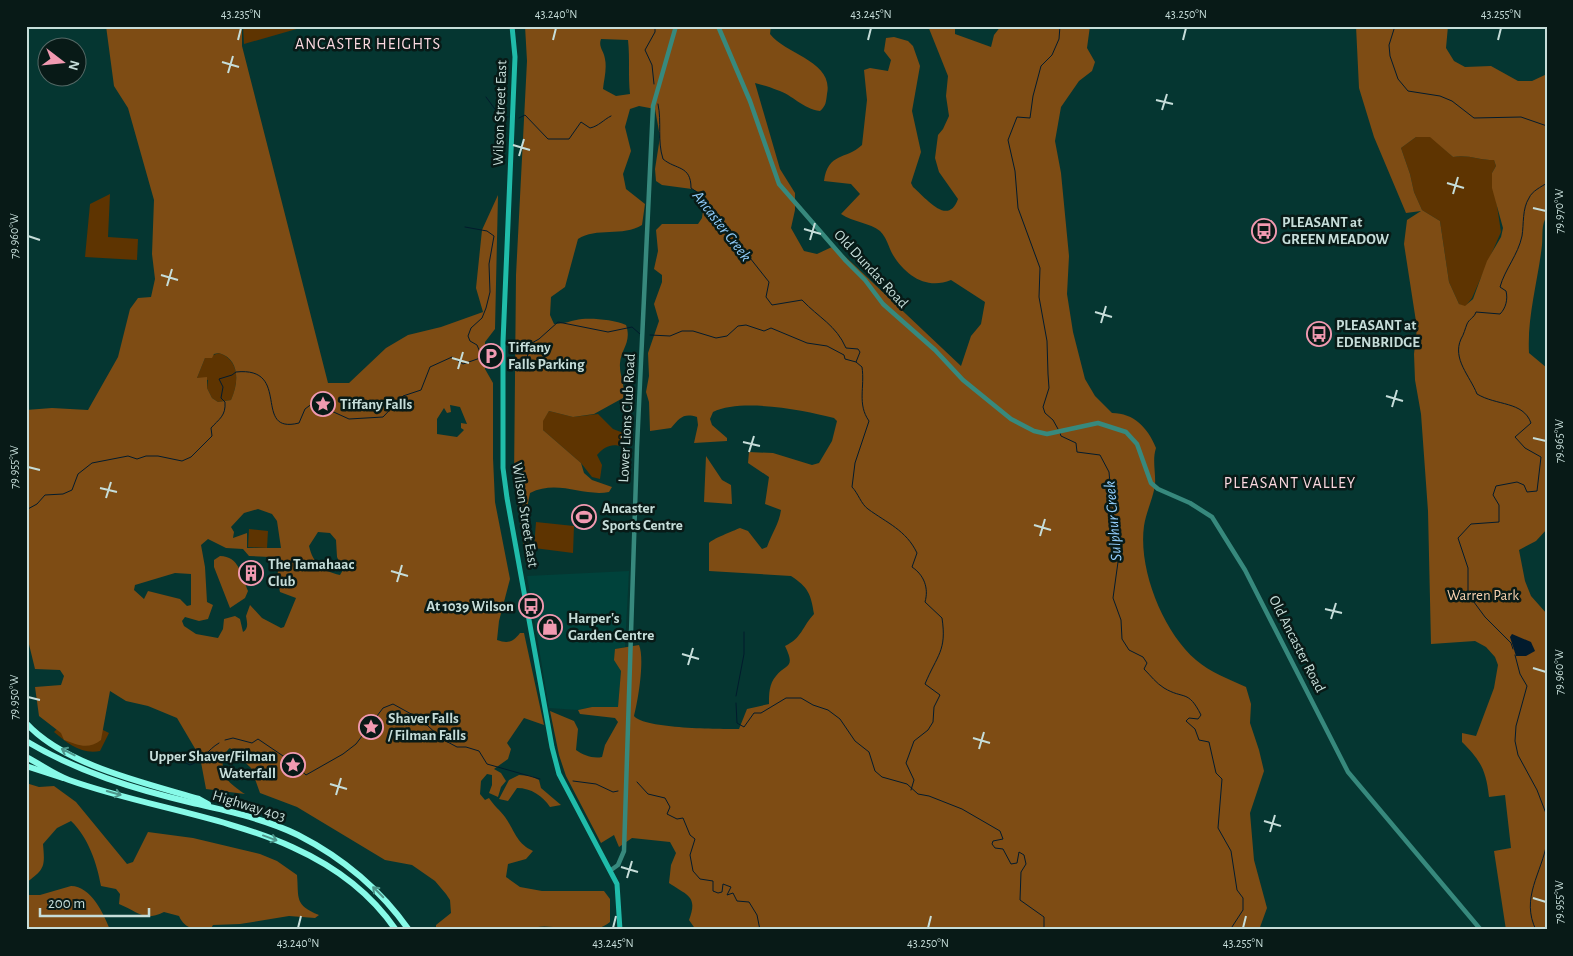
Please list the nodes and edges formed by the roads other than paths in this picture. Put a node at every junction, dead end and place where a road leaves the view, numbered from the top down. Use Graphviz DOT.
graph roads {
  1 [pos="512,26"];
  2 [pos="676,26"];
  3 [pos="718,26"];
  4 [pos="1066,430"];
  5 [pos="26,723"];
  6 [pos="26,741"];
  7 [pos="26,757"];
  8 [pos="26,766"];
  9 [pos="67,779"];
  10 [pos="212,806"];
  11 [pos="611,870"];
  12 [pos="396,930"];
  13 [pos="409,930"];
  14 [pos="620,930"];
  15 [pos="1481,930"];
  1 -- 11 [label="main road, Wilson Street East"];
  2 -- 11 [label="street, Lower Lions Club Road"];
  3 -- 4 [label="street, Old Dundas Road"];
  4 -- 15 [label="street, Old Ancaster Road"];
  10 -- 5 [label="highway, one-way"];
  6 -- 10 [label="highway, Highway 403"];
  7 -- 9 [label="highway, Highway 403"];
  8 -- 9 [label="highway"];
  9 -- 12 [label="highway, Highway 403, one-way"];
  13 -- 10 [label="highway, Highway 403, one-way"];
  11 -- 14 [label="main road, Wilson Street East"];
}
